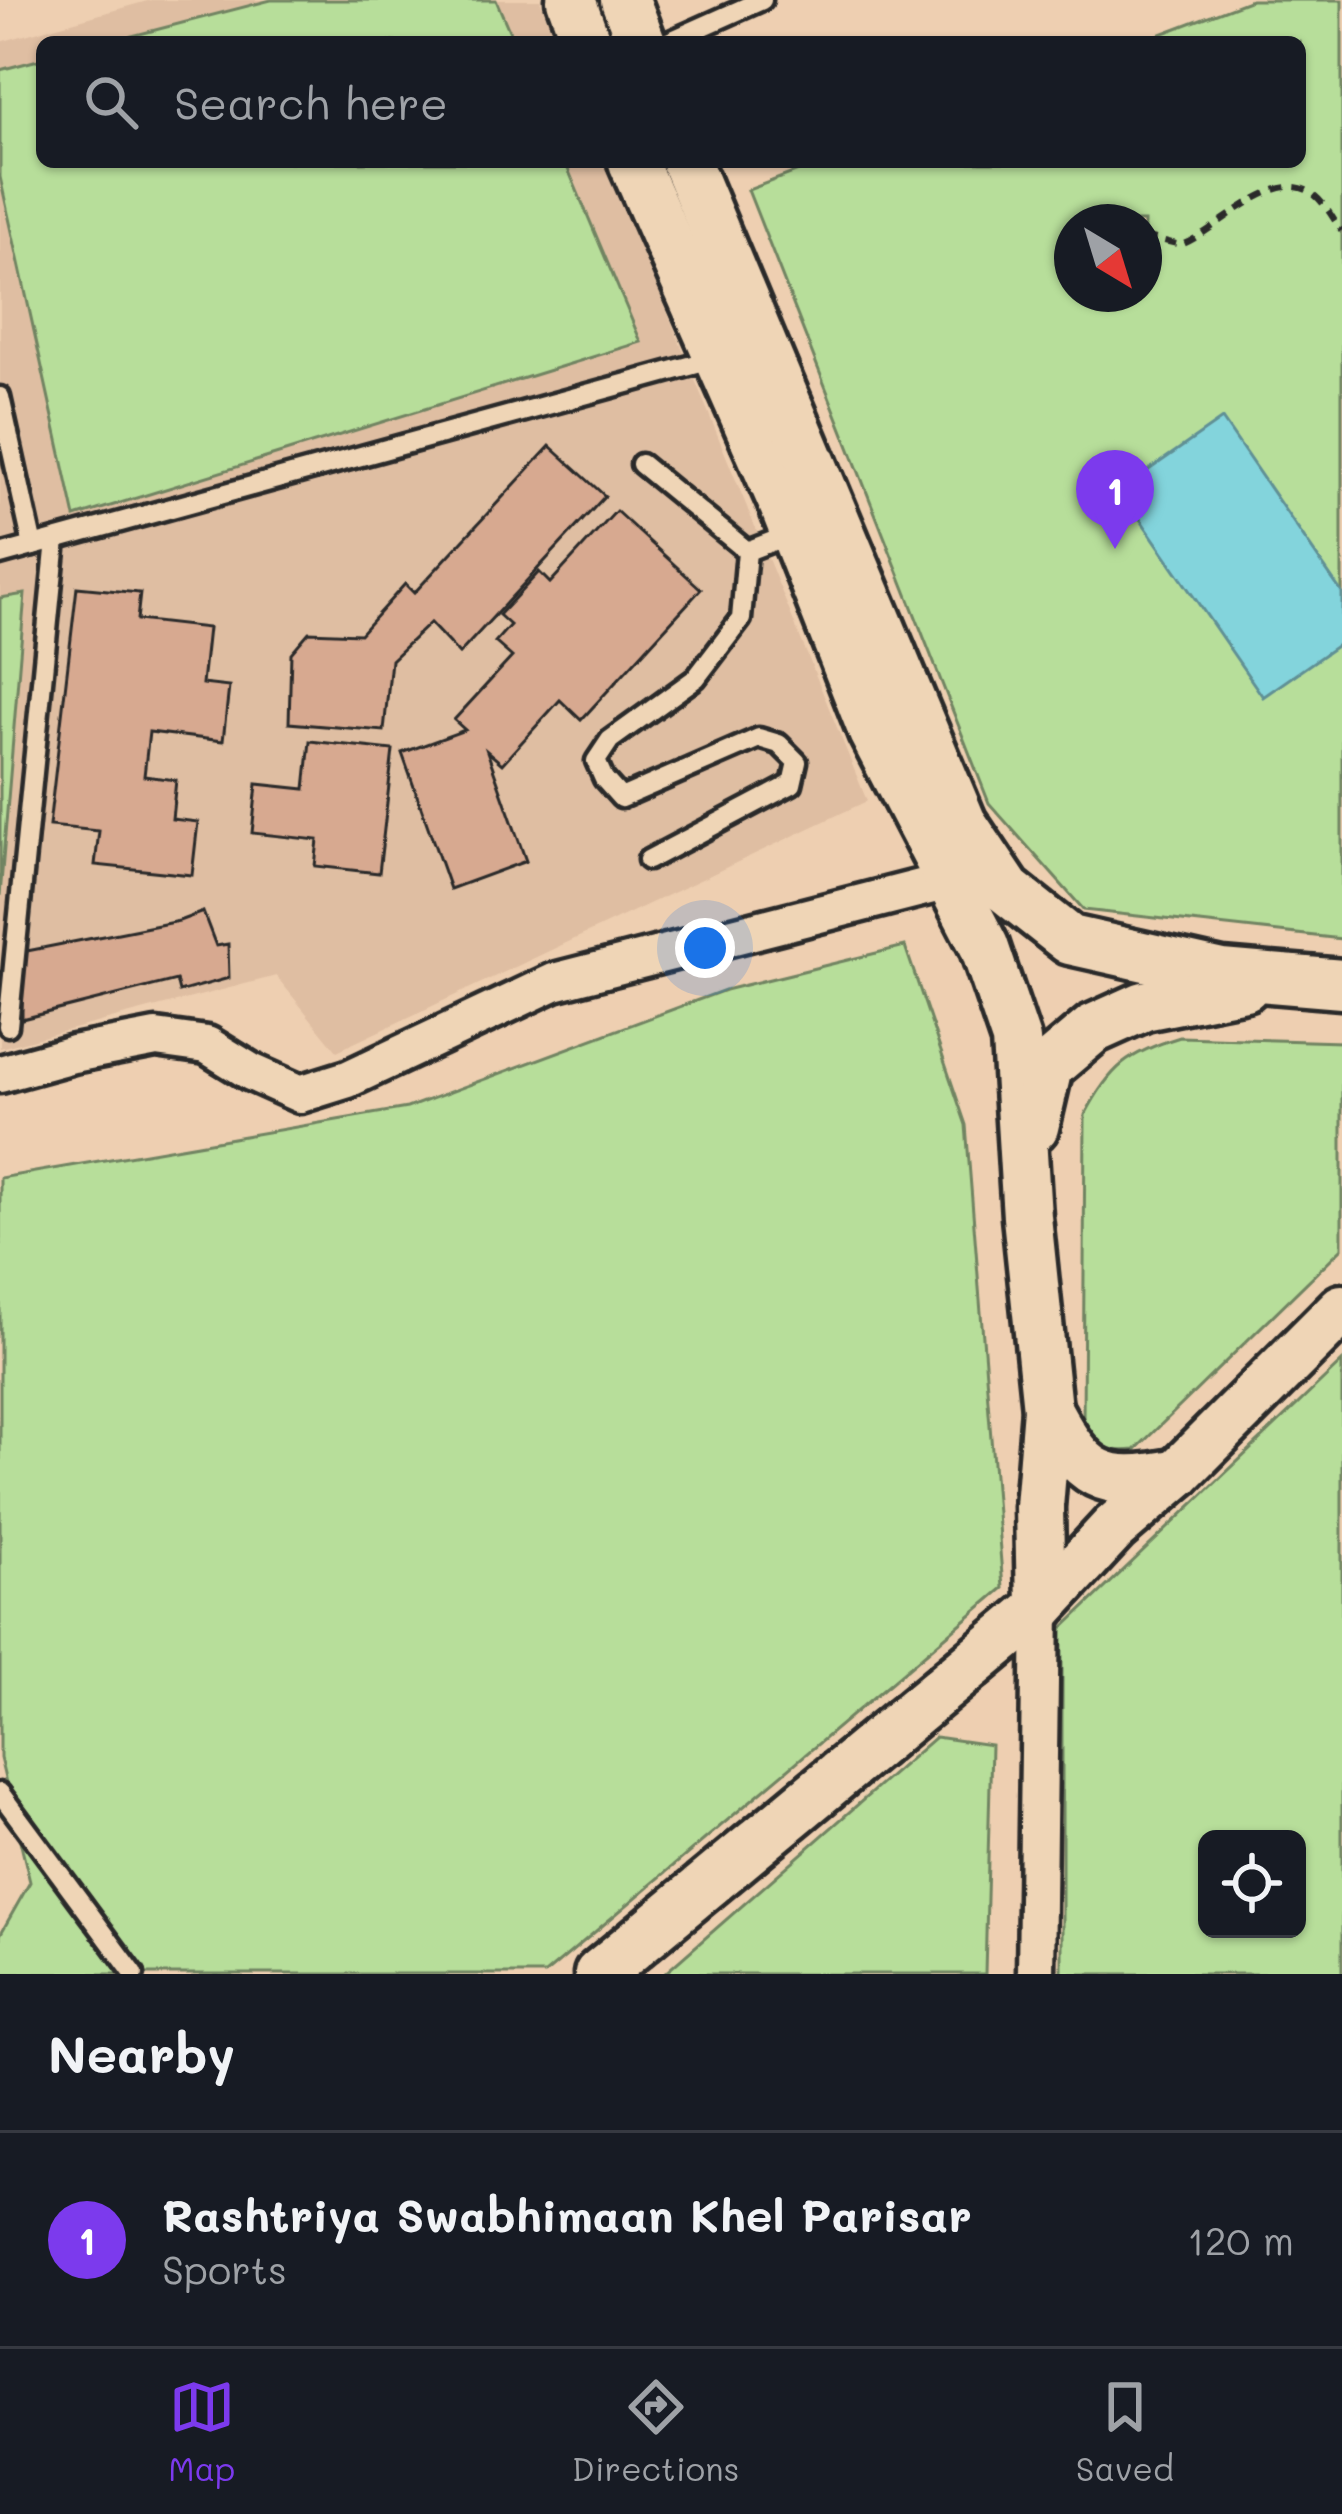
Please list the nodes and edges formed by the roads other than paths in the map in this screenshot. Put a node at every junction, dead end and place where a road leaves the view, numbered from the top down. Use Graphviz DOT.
graph roads {
  1 [pos="571,0"];
  2 [pos="625,0"];
  3 [pos="762,0"];
  4 [pos="584,36"];
  5 [pos="639,36"];
  6 [pos="681,36"];
  7 [pos="636,168"];
  8 [pos="688,168"];
  9 [pos="720,358"];
  10 [pos="0,397"];
  11 [pos="640,464"];
  12 [pos="799,507"];
  13 [pos="56,540"];
  14 [pos="33,546"];
  15 [pos="747,551"];
  16 [pos="0,555"];
  17 [pos="648,860"];
  18 [pos="948,881"];
  19 [pos="1281,979"];
  20 [pos="1342,984"];
  21 [pos="8,1026"];
  22 [pos="0,1074"];
  23 [pos="1024,1172"];
  24 [pos="1342,1309"];
  25 [pos="1047,1408"];
  26 [pos="1178,1473"];
  27 [pos="1041,1607"];
  28 [pos="0,1793"];
  29 [pos="134,1974"];
  30 [pos="598,1974"];
  31 [pos="1036,1974"];
  1 -- 4 [label="street"];
  2 -- 5 [label="street"];
  3 -- 6 [label="lane"];
  7 -- 9 [label="street"];
  8 -- 12 [label="street"];
  9 -- 12 [label="street"];
  9 -- 13 [label="lane"];
  10 -- 14 [label="lane"];
  11 -- 15 [label="lane"];
  12 -- 15 [label="lane"];
  12 -- 18 [label="street"];
  12 -- 19 [label="street"];
  13 -- 14 [label="lane"];
  13 -- 21 [label="lane"];
  14 -- 16 [label="lane"];
  15 -- 17 [label="lane"];
  18 -- 22 [label="street"];
  18 -- 23 [label="street"];
  19 -- 20 [label="street"];
  19 -- 23 [label="street"];
  23 -- 25 [label="street"];
  24 -- 26 [label="street"];
  25 -- 26 [label="street"];
  25 -- 27 [label="street"];
  26 -- 27 [label="street"];
  27 -- 30 [label="street"];
  27 -- 31 [label="street"];
  28 -- 29 [label="lane"];
}
